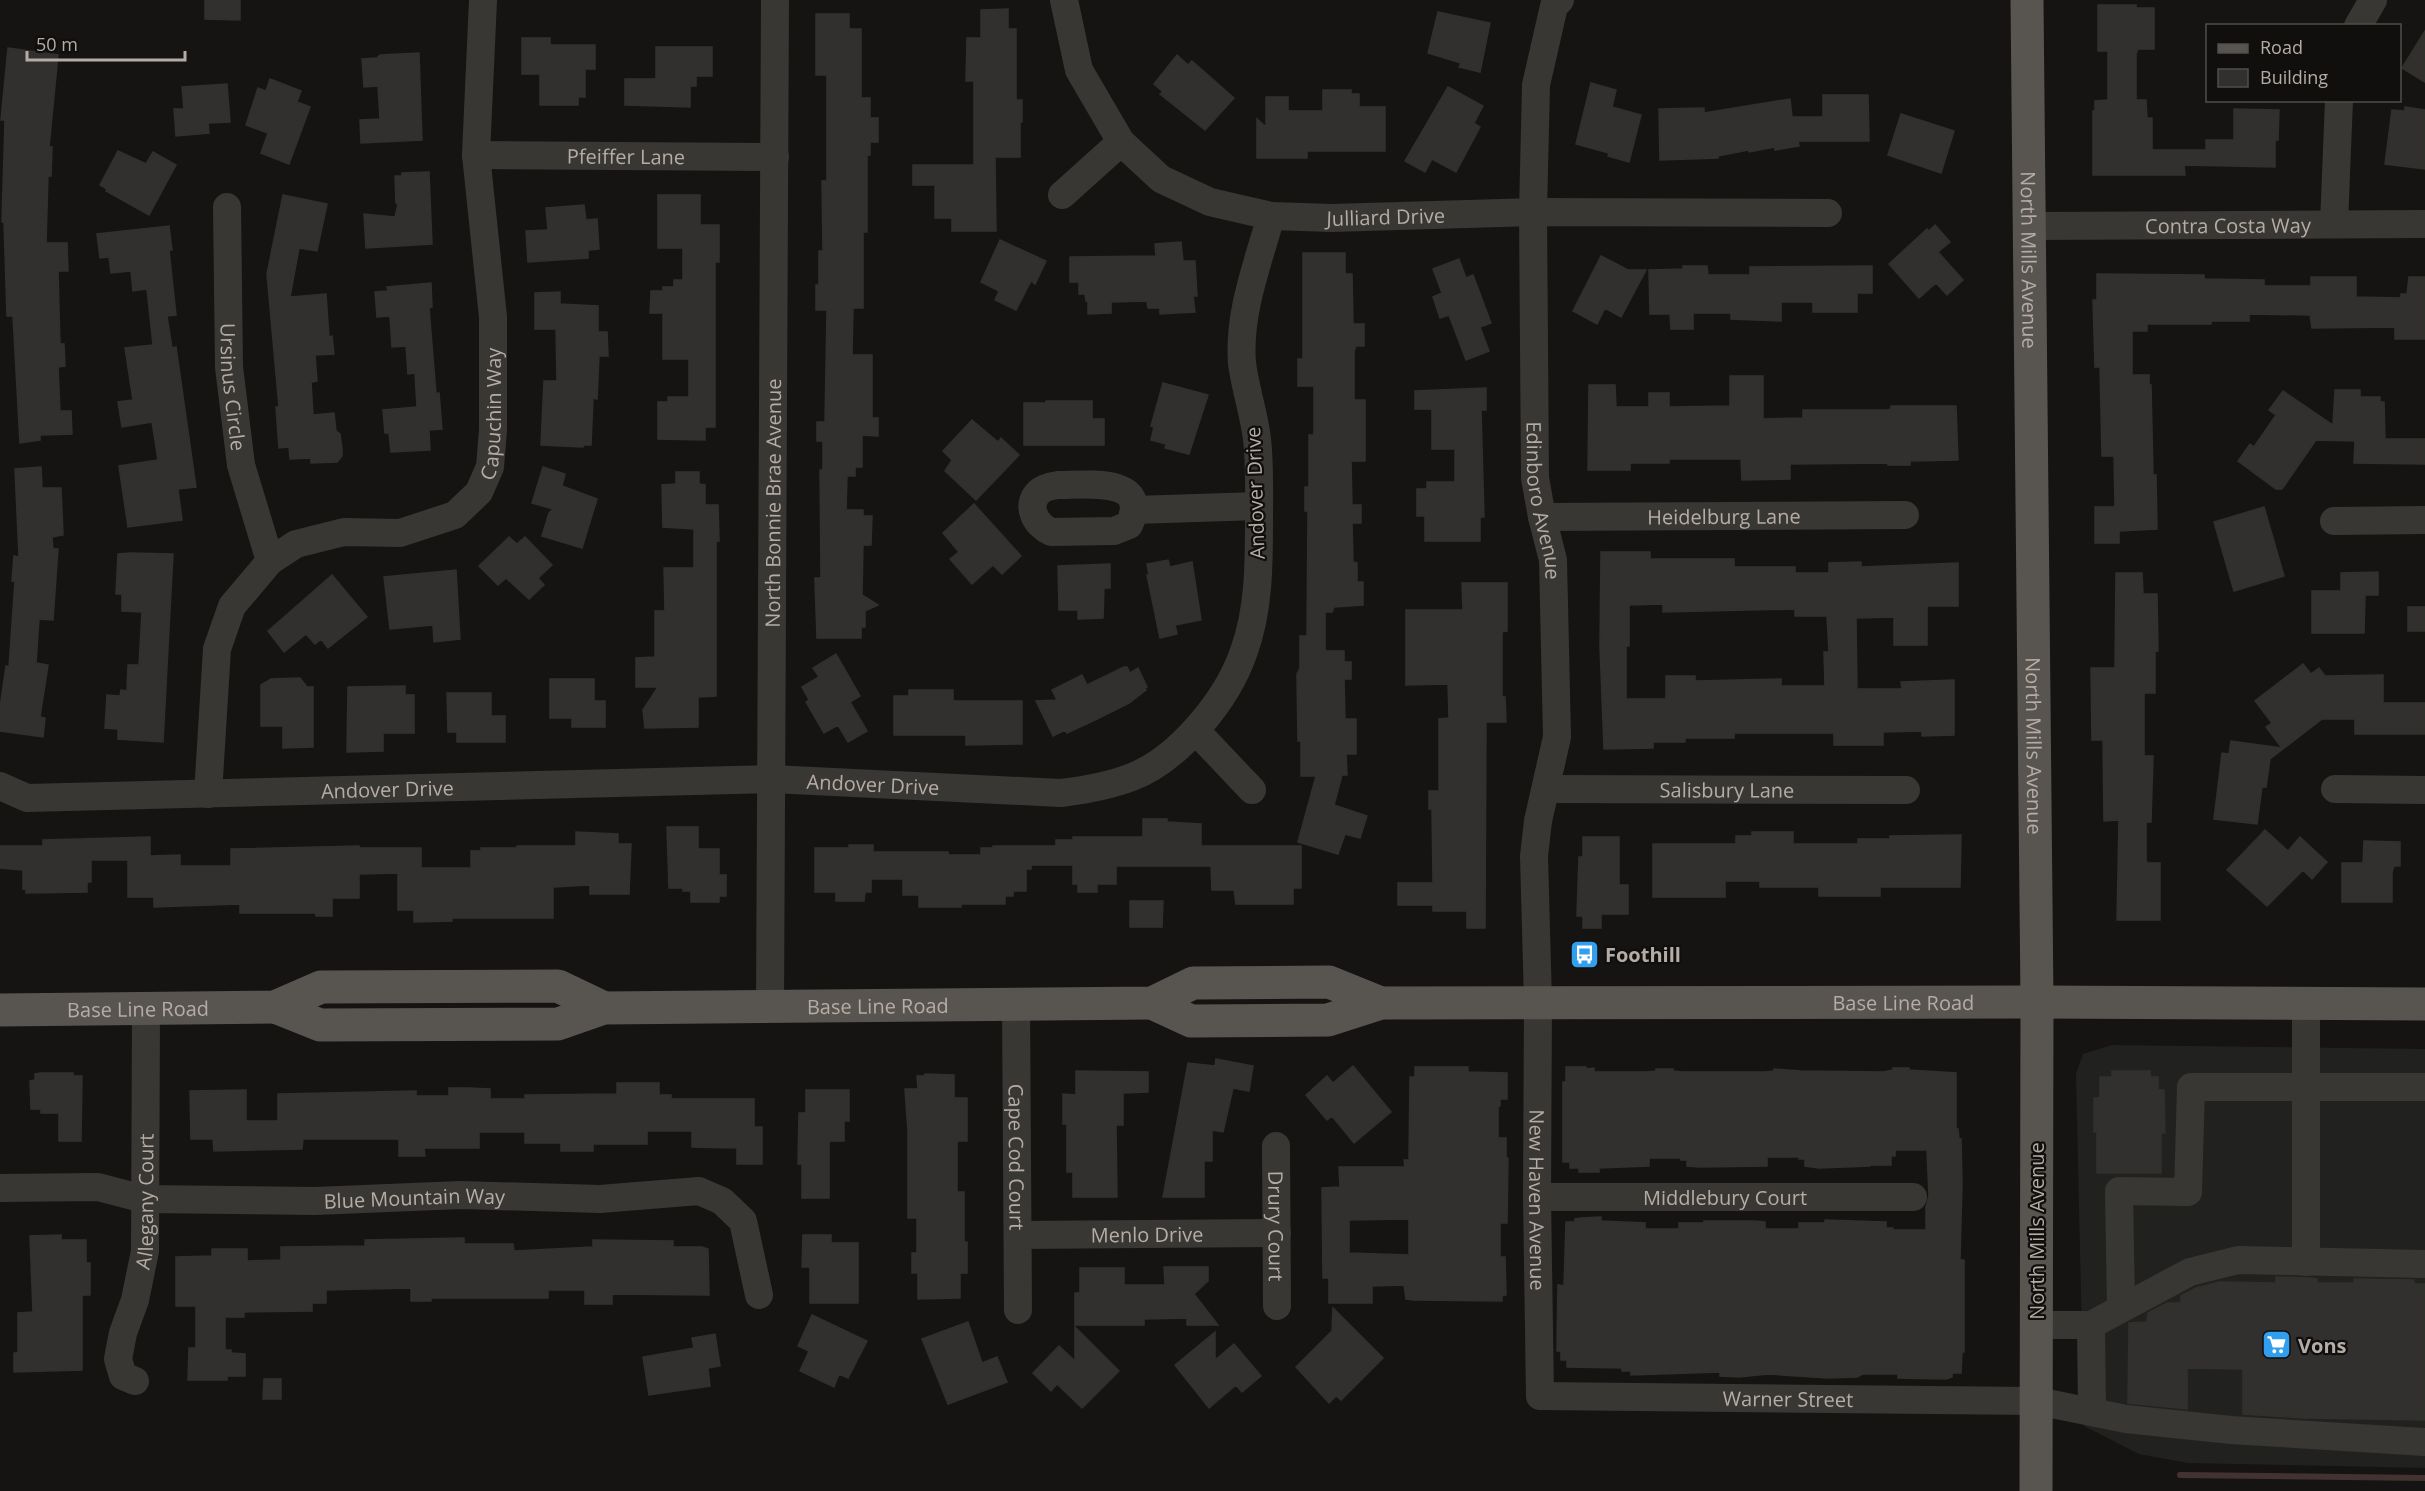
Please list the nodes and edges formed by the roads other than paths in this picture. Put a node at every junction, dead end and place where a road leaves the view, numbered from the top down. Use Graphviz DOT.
graph roads {
  1 [pos="483,0"];
  2 [pos="775,0"];
  3 [pos="1064,0"];
  4 [pos="1560,0"];
  5 [pos="2027,0"];
  6 [pos="2373,0"];
  7 [pos="2359,24"];
  8 [pos="2340,102"];
  9 [pos="1120,141"];
  10 [pos="476,155"];
  11 [pos="775,157"];
  12 [pos="1062,195"];
  13 [pos="227,207"];
  14 [pos="1533,212"];
  15 [pos="1828,213"];
  16 [pos="1271,216"];
  17 [pos="2334,224"];
  18 [pos="2425,224"];
  19 [pos="2030,226"];
  20 [pos="1259,506"];
  21 [pos="1134,510"];
  22 [pos="1905,515"];
  23 [pos="1542,517"];
  24 [pos="2334,520"];
  25 [pos="2425,520"];
  26 [pos="270,561"];
  27 [pos="1196,731"];
  28 [pos="772,779"];
  29 [pos="0,786"];
  30 [pos="1547,789"];
  31 [pos="2335,789"];
  32 [pos="1252,790"];
  33 [pos="1906,790"];
  34 [pos="2425,790"];
  35 [pos="208,794"];
  36 [pos="1538,1002"];
  37 [pos="2037,1002"];
  38 [pos="1016,1004"];
  39 [pos="2306,1004"];
  40 [pos="2425,1004"];
  41 [pos="770,1007"];
  42 [pos="0,1010"];
  43 [pos="146,1010"];
  44 [pos="2306,1087"];
  45 [pos="2425,1087"];
  46 [pos="1276,1146"];
  47 [pos="0,1188"];
  48 [pos="1537,1197"];
  49 [pos="1913,1197"];
  50 [pos="144,1199"];
  51 [pos="1277,1233"];
  52 [pos="1018,1235"];
  53 [pos="2306,1262"];
  54 [pos="2425,1264"];
  55 [pos="759,1295"];
  56 [pos="1277,1306"];
  57 [pos="2121,1308"];
  58 [pos="1018,1310"];
  59 [pos="2091,1324"];
  60 [pos="2036,1325"];
  61 [pos="135,1381"];
  62 [pos="1540,1396"];
  63 [pos="2092,1411"];
  64 [pos="2037,1417"];
  65 [pos="2425,1442"];
  66 [pos="2036,1491"];
  1 -- 10 [label="street, Capuchin Way"];
  2 -- 11 [label="street, North Bonnie Brae Avenue"];
  3 -- 9 [label="street, Julliard Drive"];
  4 -- 14 [label="street, Edinboro Avenue"];
  5 -- 19 [label="main road, North Mills Avenue"];
  6 -- 7 [label="street"];
  8 -- 17 [label="street"];
  9 -- 12 [label="street"];
  9 -- 16 [label="street, Julliard Drive"];
  10 -- 11 [label="street, Pfeiffer Lane"];
  10 -- 26 [label="street, Capuchin Way"];
  11 -- 28 [label="street, North Bonnie Brae Avenue"];
  13 -- 26 [label="street, Ursinus Circle"];
  14 -- 15 [label="street, Julliard Drive"];
  14 -- 16 [label="street, Julliard Drive"];
  14 -- 23 [label="street, Edinboro Avenue"];
  16 -- 20 [label="street, Andover Drive"];
  17 -- 18 [label="street, Contra Costa Way"];
  17 -- 19 [label="street, Contra Costa Way"];
  19 -- 37 [label="main road, North Mills Avenue"];
  20 -- 21 [label="street"];
  20 -- 27 [label="street, Andover Drive"];
  22 -- 23 [label="street, Heidelburg Lane"];
  23 -- 30 [label="street, Edinboro Avenue"];
  24 -- 25 [label="street"];
  26 -- 35 [label="street, Capuchin Way"];
  27 -- 28 [label="street, Andover Drive"];
  27 -- 32 [label="street"];
  28 -- 35 [label="street, Andover Drive"];
  28 -- 41 [label="street, North Bonnie Brae Avenue"];
  29 -- 35 [label="street, Andover Drive"];
  30 -- 33 [label="street, Salisbury Lane"];
  30 -- 36 [label="street, Edinboro Avenue"];
  31 -- 34 [label="street"];
  36 -- 37 [label="main road, Base Line Road"];
  36 -- 38 [label="main road, Base Line Road"];
  36 -- 48 [label="street, New Haven Avenue"];
  37 -- 39 [label="main road, Base Line Road"];
  37 -- 60 [label="main road, North Mills Avenue"];
  38 -- 41 [label="main road, Base Line Road"];
  38 -- 52 [label="street, Cape Cod Court"];
  39 -- 40 [label="main road, Base Line Road"];
  39 -- 44 [label="street"];
  41 -- 43 [label="main road, Base Line Road"];
  42 -- 43 [label="main road, Base Line Road"];
  43 -- 50 [label="street, Allegany Court"];
  44 -- 45 [label="street"];
  44 -- 53 [label="street"];
  44 -- 57 [label="street"];
  46 -- 51 [label="street, Drury Court"];
  47 -- 50 [label="street, Blue Mountain Way"];
  48 -- 49 [label="street, Middlebury Court"];
  48 -- 62 [label="street, New Haven Avenue"];
  50 -- 55 [label="street, Blue Mountain Way"];
  50 -- 61 [label="street, Allegany Court"];
  51 -- 52 [label="street, Menlo Drive"];
  51 -- 56 [label="street, Drury Court"];
  52 -- 58 [label="street, Cape Cod Court"];
  53 -- 54 [label="street"];
  53 -- 57 [label="street"];
  57 -- 59 [label="street"];
  59 -- 60 [label="street"];
  59 -- 63 [label="street"];
  60 -- 64 [label="main road, North Mills Avenue"];
  62 -- 64 [label="street, Warner Street"];
  63 -- 64 [label="street, Warner Street"];
  63 -- 65 [label="street, Warner Street"];
  64 -- 66 [label="main road, North Mills Avenue"];
}
